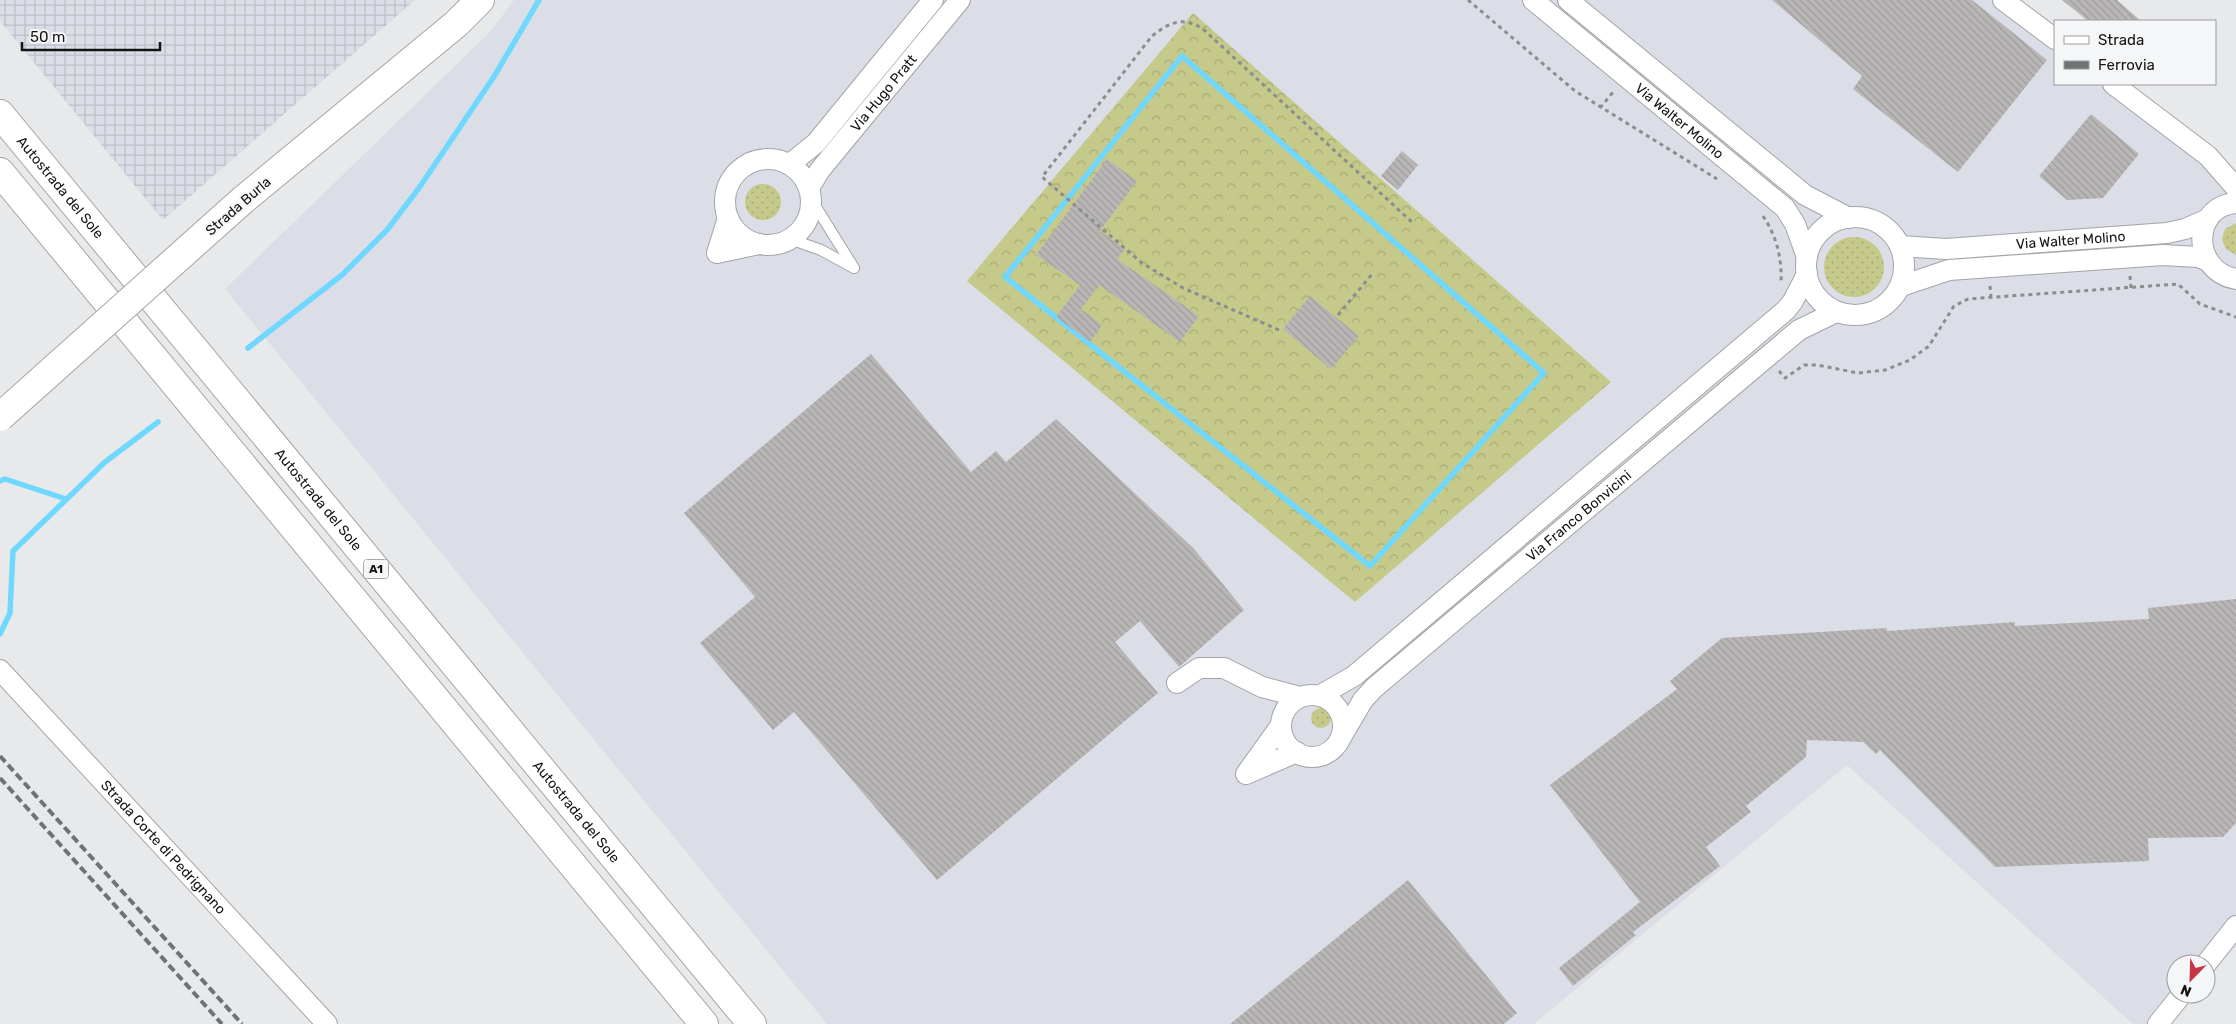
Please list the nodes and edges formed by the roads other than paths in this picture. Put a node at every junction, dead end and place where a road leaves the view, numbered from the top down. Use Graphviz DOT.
graph roads {
  1 [pos="480,0"];
  2 [pos="933,0"];
  3 [pos="960,0"];
  4 [pos="1532,0"];
  5 [pos="1568,0"];
  6 [pos="2003,0"];
  7 [pos="2054,38"];
  8 [pos="2114,85"];
  9 [pos="0,114"];
  10 [pos="2208,156"];
  11 [pos="790,164"];
  12 [pos="0,172"];
  13 [pos="2236,188"];
  14 [pos="810,194"];
  15 [pos="2236,202"];
  16 [pos="2210,216"];
  17 [pos="728,218"];
  18 [pos="1849,218"];
  19 [pos="790,239"];
  20 [pos="759,244"];
  21 [pos="1900,246"];
  22 [pos="2208,262"];
  23 [pos="1807,266"];
  24 [pos="2236,279"];
  25 [pos="1901,286"];
  26 [pos="1836,312"];
  27 [pos="0,417"];
  28 [pos="0,670"];
  29 [pos="1177,683"];
  30 [pos="1262,687"];
  31 [pos="1309,696"];
  32 [pos="1282,722"];
  33 [pos="1340,739"];
  34 [pos="1297,752"];
  35 [pos="2236,926"];
  36 [pos="2214,954"];
  37 [pos="2174,1004"];
  38 [pos="327,1024"];
  39 [pos="704,1024"];
  40 [pos="752,1024"];
  41 [pos="2158,1024"];
  1 -- 27 [label="main road, Strada Burla, bridge"];
  2 -- 11 [label="street, Via Hugo Pratt"];
  3 -- 14 [label="street, Via Hugo Pratt"];
  4 -- 23 [label="street, Via Walter Molino"];
  5 -- 18 [label="street, Via Walter Molino"];
  6 -- 7 [label="street"];
  8 -- 10 [label="street"];
  9 -- 40 [label="main road, Autostrada del Sole / A1"];
  10 -- 13 [label="street"];
  10 -- 16 [label="street"];
  11 -- 14 [label="street"];
  11 -- 17 [label="street"];
  12 -- 39 [label="main road"];
  14 -- 19 [label="street"];
  14 -- 19 [label="lane"];
  15 -- 16 [label="street, Via Walter Molino"];
  16 -- 21 [label="street, Via Walter Molino"];
  16 -- 22 [label="street"];
  17 -- 20 [label="street"];
  17 -- 20 [label="street"];
  18 -- 21 [label="street, Via Walter Molino"];
  18 -- 23 [label="street, Via Walter Molino"];
  19 -- 20 [label="street"];
  21 -- 25 [label="street"];
  22 -- 24 [label="street, Via Walter Molino"];
  22 -- 25 [label="street, Via Walter Molino"];
  23 -- 26 [label="street, Via Walter Molino"];
  23 -- 31 [label="street, Via Franco Bonvicini"];
  25 -- 26 [label="street"];
  26 -- 33 [label="street, Via Franco Bonvicini"];
  28 -- 38 [label="street, Strada Corte di Pedrignano"];
  29 -- 30 [label="street"];
  30 -- 31 [label="street"];
  30 -- 32 [label="street"];
  31 -- 32 [label="street, Via Franco Bonvicini"];
  31 -- 33 [label="street"];
  32 -- 34 [label="street"];
  32 -- 34 [label="street, Via Franco Bonvicini"];
  33 -- 34 [label="street, Via Franco Bonvicini"];
  35 -- 36 [label="street"];
  37 -- 41 [label="street"];
}
